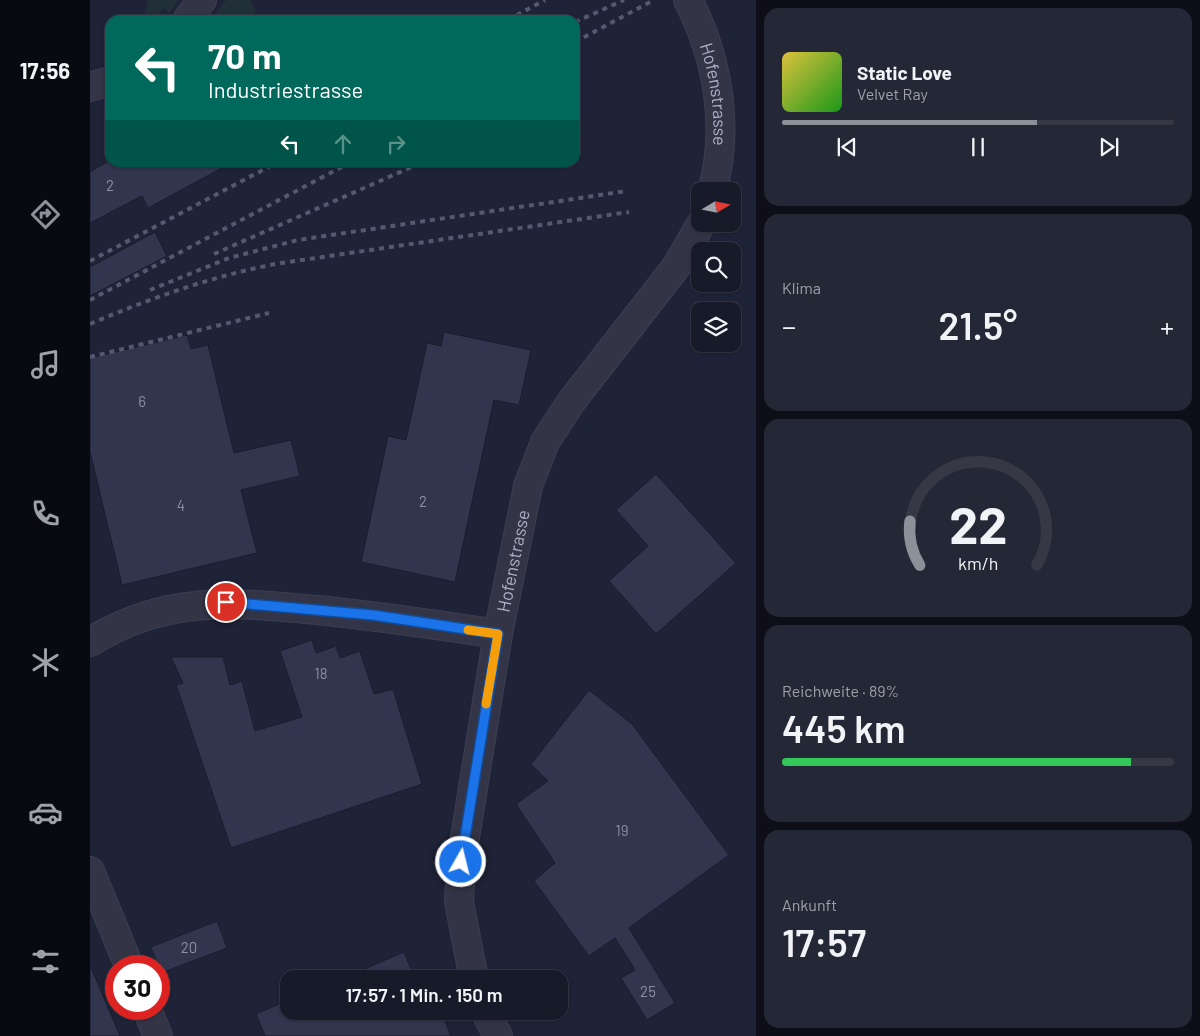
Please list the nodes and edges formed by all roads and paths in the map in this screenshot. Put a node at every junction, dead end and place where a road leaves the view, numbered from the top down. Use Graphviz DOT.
graph roads {
  1 [pos="202,0"];
  2 [pos="688,0"];
  3 [pos="192,15"];
  4 [pos="105,82"];
  5 [pos="90,87"];
  6 [pos="715,182"];
  7 [pos="696,232"];
  8 [pos="498,634"];
  9 [pos="90,642"];
  10 [pos="90,871"];
  11 [pos="124,955"];
  12 [pos="472,970"];
  13 [pos="151,1020"];
  14 [pos="490,1020"];
  15 [pos="158,1036"];
  16 [pos="498,1036"];
  1 -- 3 [label="street"];
  2 -- 6 [label="street, Hofenstrasse"];
  4 -- 5 [label="street"];
  7 -- 8 [label="street, Hofenstrasse"];
  8 -- 9 [label="street"];
  8 -- 12 [label="street, Hofenstrasse"];
  10 -- 11 [label="street"];
  13 -- 15 [label="street"];
  14 -- 16 [label="street"];
}
